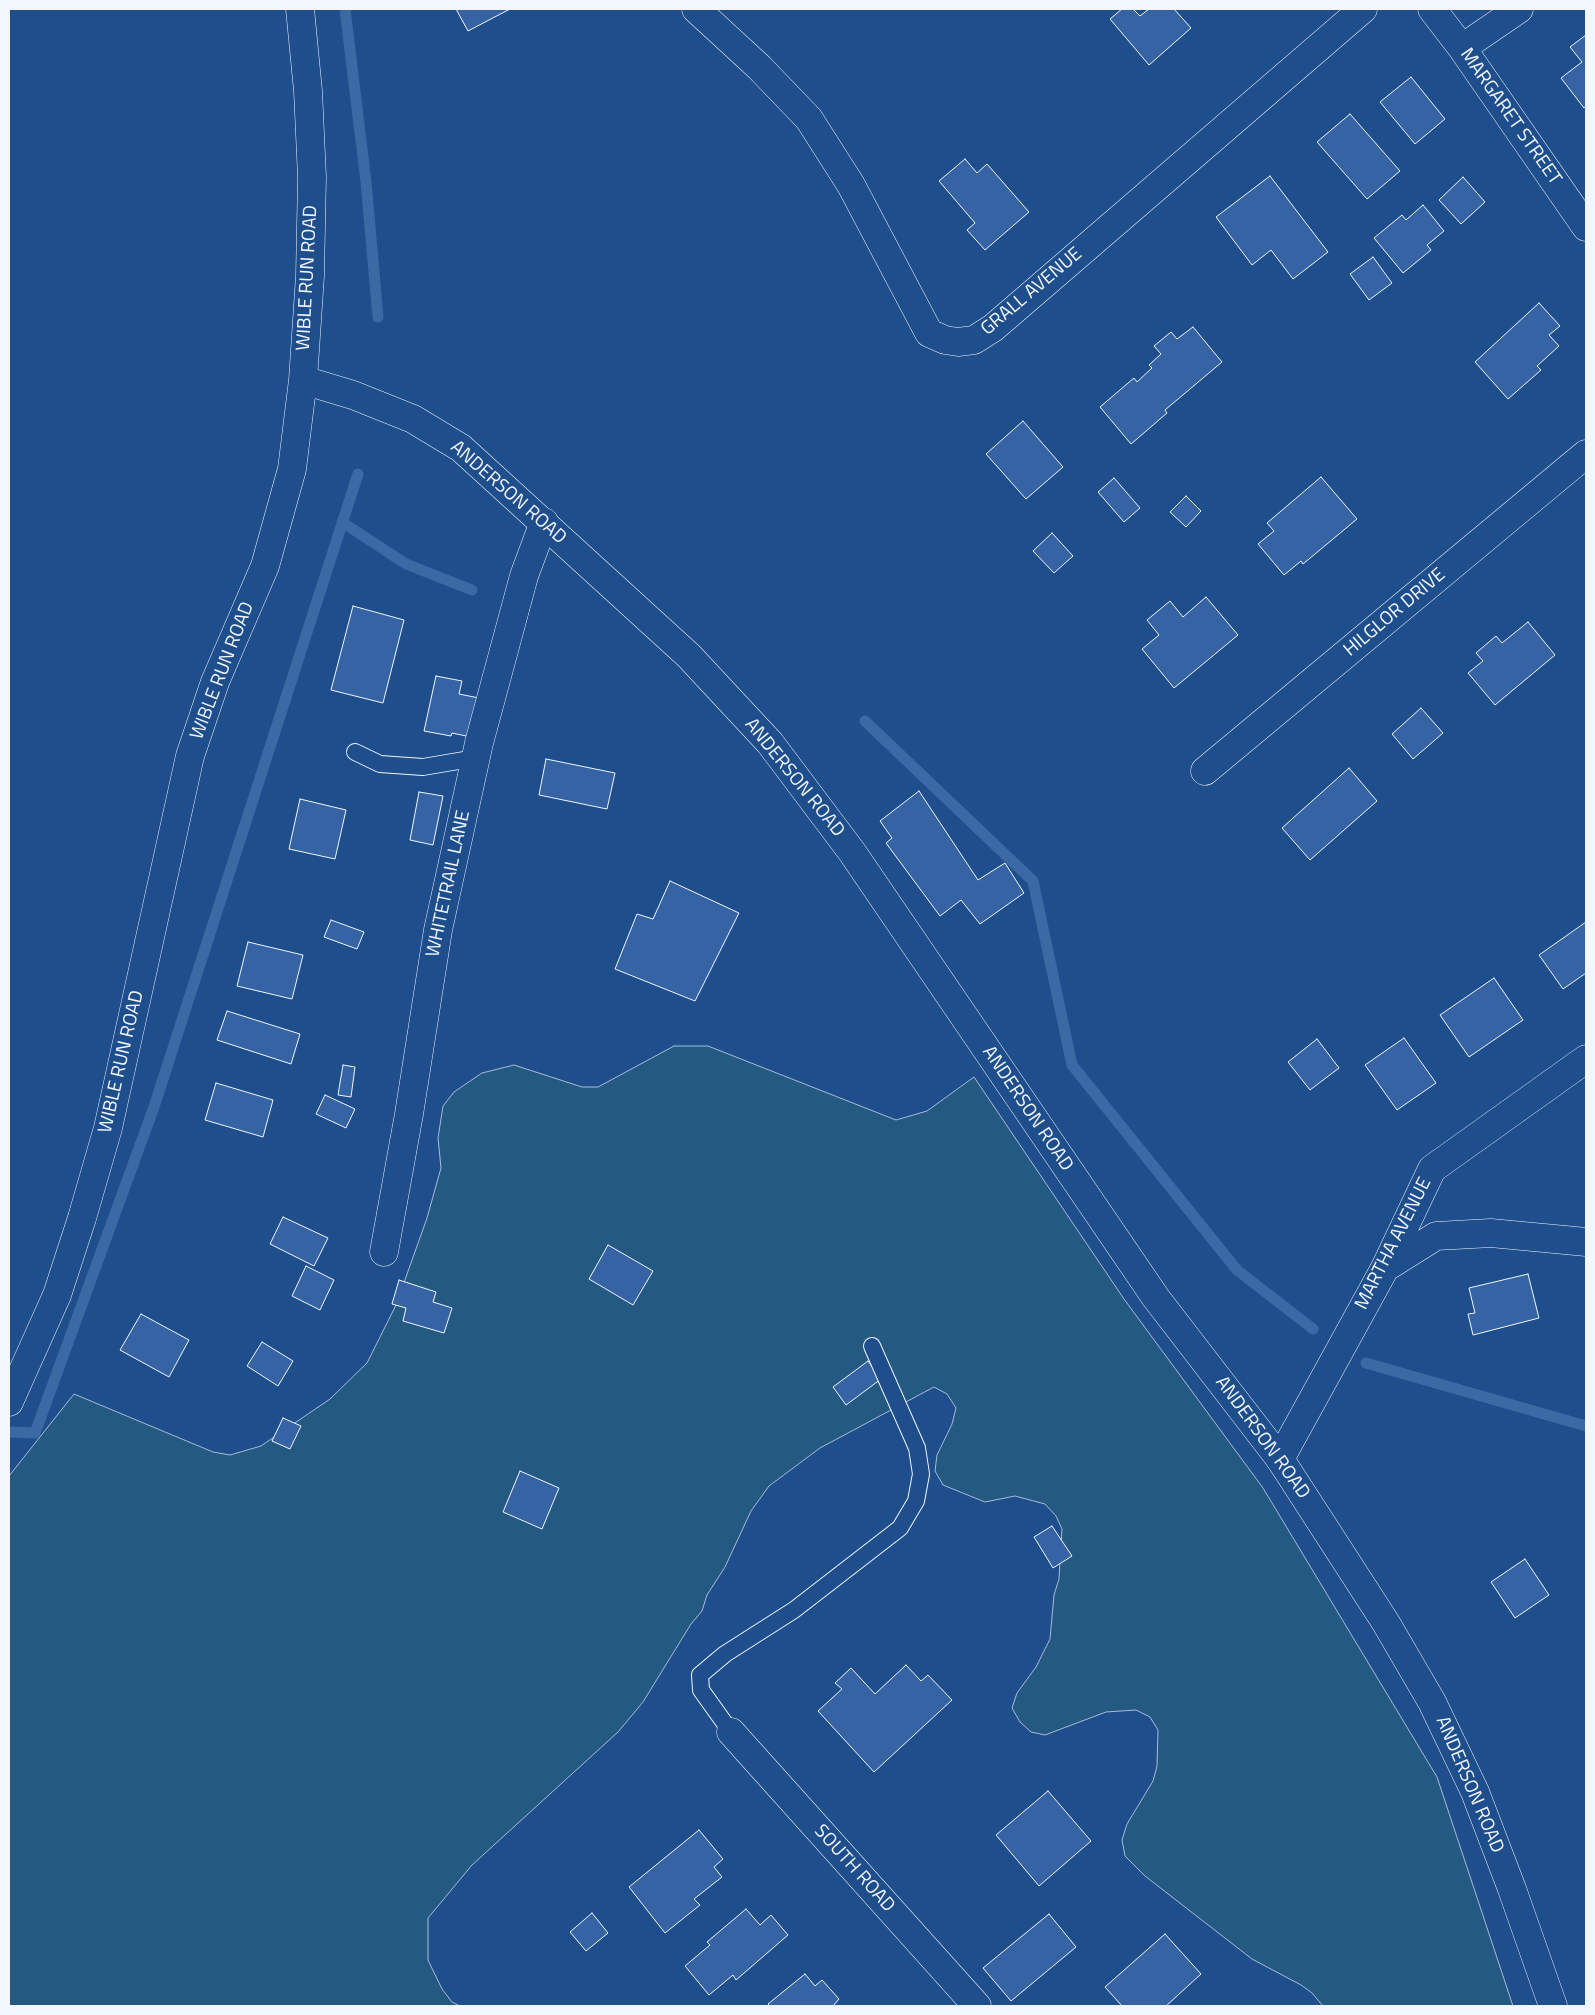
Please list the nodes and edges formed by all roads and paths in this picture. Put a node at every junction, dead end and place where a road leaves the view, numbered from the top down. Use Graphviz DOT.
graph roads {
  1 [pos="300,9"];
  2 [pos="696,9"];
  3 [pos="1363,9"];
  4 [pos="1432,9"];
  5 [pos="1519,9"];
  6 [pos="1462,48"];
  7 [pos="1586,227"];
  8 [pos="304,380"];
  9 [pos="1586,454"];
  10 [pos="544,522"];
  11 [pos="355,752"];
  12 [pos="476,758"];
  13 [pos="1205,771"];
  14 [pos="1586,1059"];
  15 [pos="1586,1242"];
  16 [pos="384,1252"];
  17 [pos="1385,1268"];
  18 [pos="872,1346"];
  19 [pos="9,1402"];
  20 [pos="1280,1459"];
  21 [pos="731,1732"];
  22 [pos="977,2006"];
  23 [pos="1553,2006"];
  1 -- 8 [label="street, WIBLE RUN ROAD"];
  2 -- 3 [label="street, GRALL AVENUE"];
  4 -- 6 [label="street, MARGARET STREET"];
  5 -- 6 [label="street"];
  6 -- 7 [label="street, MARGARET STREET"];
  8 -- 10 [label="street, ANDERSON ROAD"];
  8 -- 19 [label="street, WIBLE RUN ROAD"];
  9 -- 13 [label="street, HILGLOR DRIVE"];
  10 -- 12 [label="street, WHITETRAIL LANE"];
  10 -- 20 [label="street, ANDERSON ROAD"];
  11 -- 12 [label="lane"];
  12 -- 16 [label="street, WHITETRAIL LANE"];
  14 -- 17 [label="street, MARTHA AVENUE"];
  15 -- 17 [label="street"];
  17 -- 20 [label="street, MARTHA AVENUE"];
  18 -- 21 [label="lane"];
  20 -- 23 [label="street, ANDERSON ROAD"];
  21 -- 22 [label="street, SOUTH ROAD"];
}
